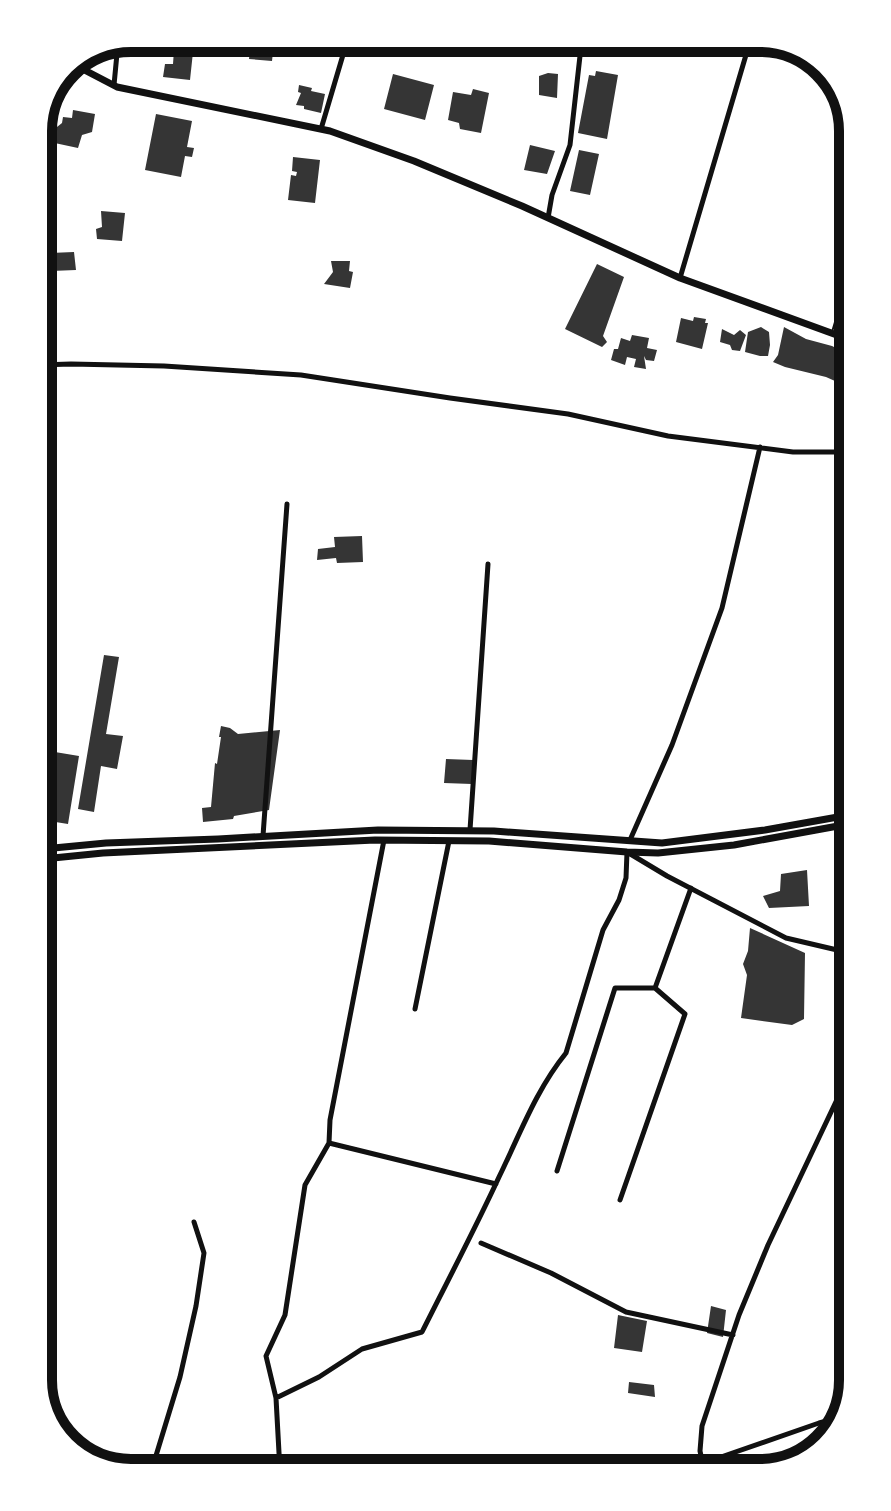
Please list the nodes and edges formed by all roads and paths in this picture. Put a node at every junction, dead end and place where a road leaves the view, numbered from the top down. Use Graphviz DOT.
graph roads {
  1 [pos="344,52"];
  2 [pos="580,52"];
  3 [pos="747,52"];
  4 [pos="117,54"];
  5 [pos="82,69"];
  6 [pos="113,86"];
  7 [pos="321,129"];
  8 [pos="548,218"];
  9 [pos="680,278"];
  10 [pos="839,309"];
  11 [pos="832,333"];
  12 [pos="839,336"];
  13 [pos="52,365"];
  14 [pos="760,447"];
  15 [pos="839,452"];
  16 [pos="287,504"];
  17 [pos="488,564"];
  18 [pos="839,817"];
  19 [pos="839,826"];
  20 [pos="470,830"];
  21 [pos="263,837"];
  22 [pos="384,840"];
  23 [pos="450,840"];
  24 [pos="630,840"];
  25 [pos="52,848"];
  26 [pos="627,852"];
  27 [pos="52,858"];
  28 [pos="691,888"];
  29 [pos="839,950"];
  30 [pos="655,988"];
  31 [pos="415,1009"];
  32 [pos="839,1095"];
  33 [pos="329,1143"];
  34 [pos="557,1171"];
  35 [pos="496,1184"];
  36 [pos="620,1200"];
  37 [pos="194,1222"];
  38 [pos="481,1243"];
  39 [pos="733,1335"];
  40 [pos="276,1398"];
  41 [pos="828,1421"];
  42 [pos="155,1459"];
  43 [pos="279,1459"];
  44 [pos="702,1459"];
  45 [pos="718,1459"];
  1 -- 7 [label="street"];
  2 -- 8 [label="street"];
  3 -- 9 [label="street"];
  4 -- 6 [label="street"];
  5 -- 6 [label="main road"];
  6 -- 7 [label="main road"];
  7 -- 8 [label="main road"];
  8 -- 9 [label="main road"];
  9 -- 11 [label="main road"];
  10 -- 11 [label="lane"];
  11 -- 12 [label="main road"];
  13 -- 14 [label="street"];
  14 -- 15 [label="street"];
  14 -- 24 [label="street"];
  16 -- 21 [label="street"];
  17 -- 20 [label="street"];
  18 -- 24 [label="main road"];
  19 -- 26 [label="main road"];
  20 -- 21 [label="main road"];
  20 -- 24 [label="main road"];
  21 -- 25 [label="main road"];
  22 -- 23 [label="main road"];
  22 -- 27 [label="main road"];
  22 -- 33 [label="street"];
  23 -- 26 [label="main road"];
  23 -- 31 [label="street"];
  26 -- 28 [label="street"];
  26 -- 35 [label="street"];
  28 -- 29 [label="street"];
  28 -- 30 [label="street"];
  30 -- 34 [label="street"];
  30 -- 36 [label="street"];
  32 -- 39 [label="street"];
  33 -- 35 [label="street"];
  33 -- 40 [label="street"];
  35 -- 40 [label="street"];
  37 -- 42 [label="street"];
  38 -- 39 [label="street"];
  39 -- 44 [label="street"];
  40 -- 43 [label="street"];
  41 -- 45 [label="street"];
}
